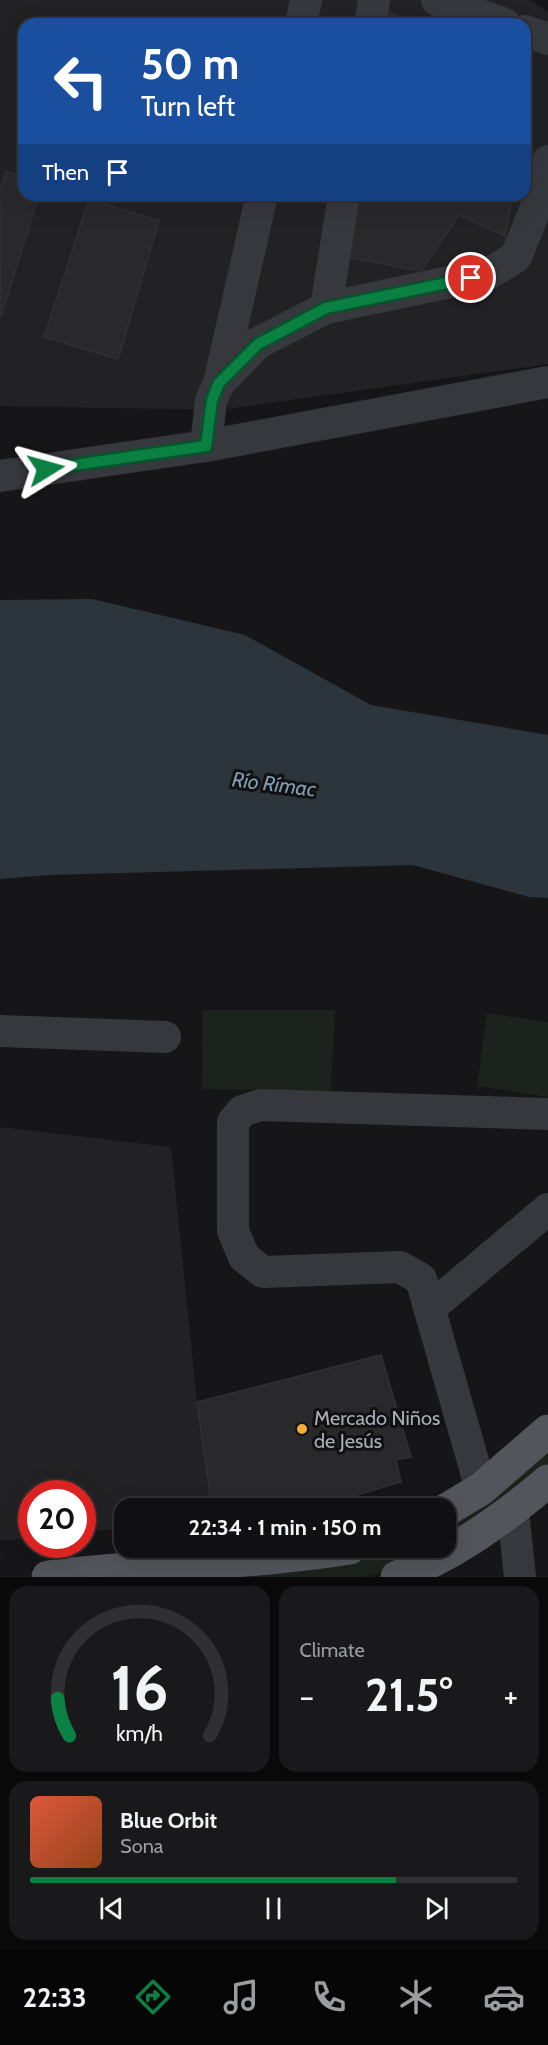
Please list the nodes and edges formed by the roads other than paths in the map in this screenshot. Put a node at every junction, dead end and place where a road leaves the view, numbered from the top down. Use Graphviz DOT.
graph roads {
  1 [pos="306,0"];
  2 [pos="374,0"];
  3 [pos="437,0"];
  4 [pos="302,18"];
  5 [pos="371,18"];
  6 [pos="488,18"];
  7 [pos="531,33"];
  8 [pos="548,39"];
  9 [pos="548,161"];
  10 [pos="261,201"];
  11 [pos="343,201"];
  12 [pos="326,308"];
  13 [pos="548,382"];
  14 [pos="219,383"];
  15 [pos="206,446"];
  16 [pos="0,476"];
  17 [pos="0,1031"];
  18 [pos="165,1037"];
  19 [pos="548,1113"];
  20 [pos="548,1209"];
  21 [pos="430,1308"];
  22 [pos="548,1431"];
  23 [pos="548,1481"];
  24 [pos="481,1489"];
  25 [pos="456,1504"];
  26 [pos="513,1511"];
  27 [pos="275,1558"];
  28 [pos="48,1577"];
  29 [pos="397,1577"];
  30 [pos="520,1577"];
  1 -- 4 [label="street"];
  2 -- 5 [label="street"];
  3 -- 6 [label="street"];
  7 -- 8 [label="street"];
  9 -- 12 [label="street"];
  10 -- 14 [label="street"];
  11 -- 12 [label="street"];
  12 -- 14 [label="street"];
  13 -- 15 [label="street"];
  14 -- 15 [label="street"];
  15 -- 16 [label="street"];
  17 -- 18 [label="street"];
  19 -- 21 [label="street"];
  20 -- 21 [label="street"];
  21 -- 24 [label="street"];
  22 -- 24 [label="main road"];
  23 -- 26 [label="main road"];
  24 -- 25 [label="main road"];
  26 -- 29 [label="main road"];
  26 -- 30 [label="street"];
  27 -- 28 [label="main road"];
}
